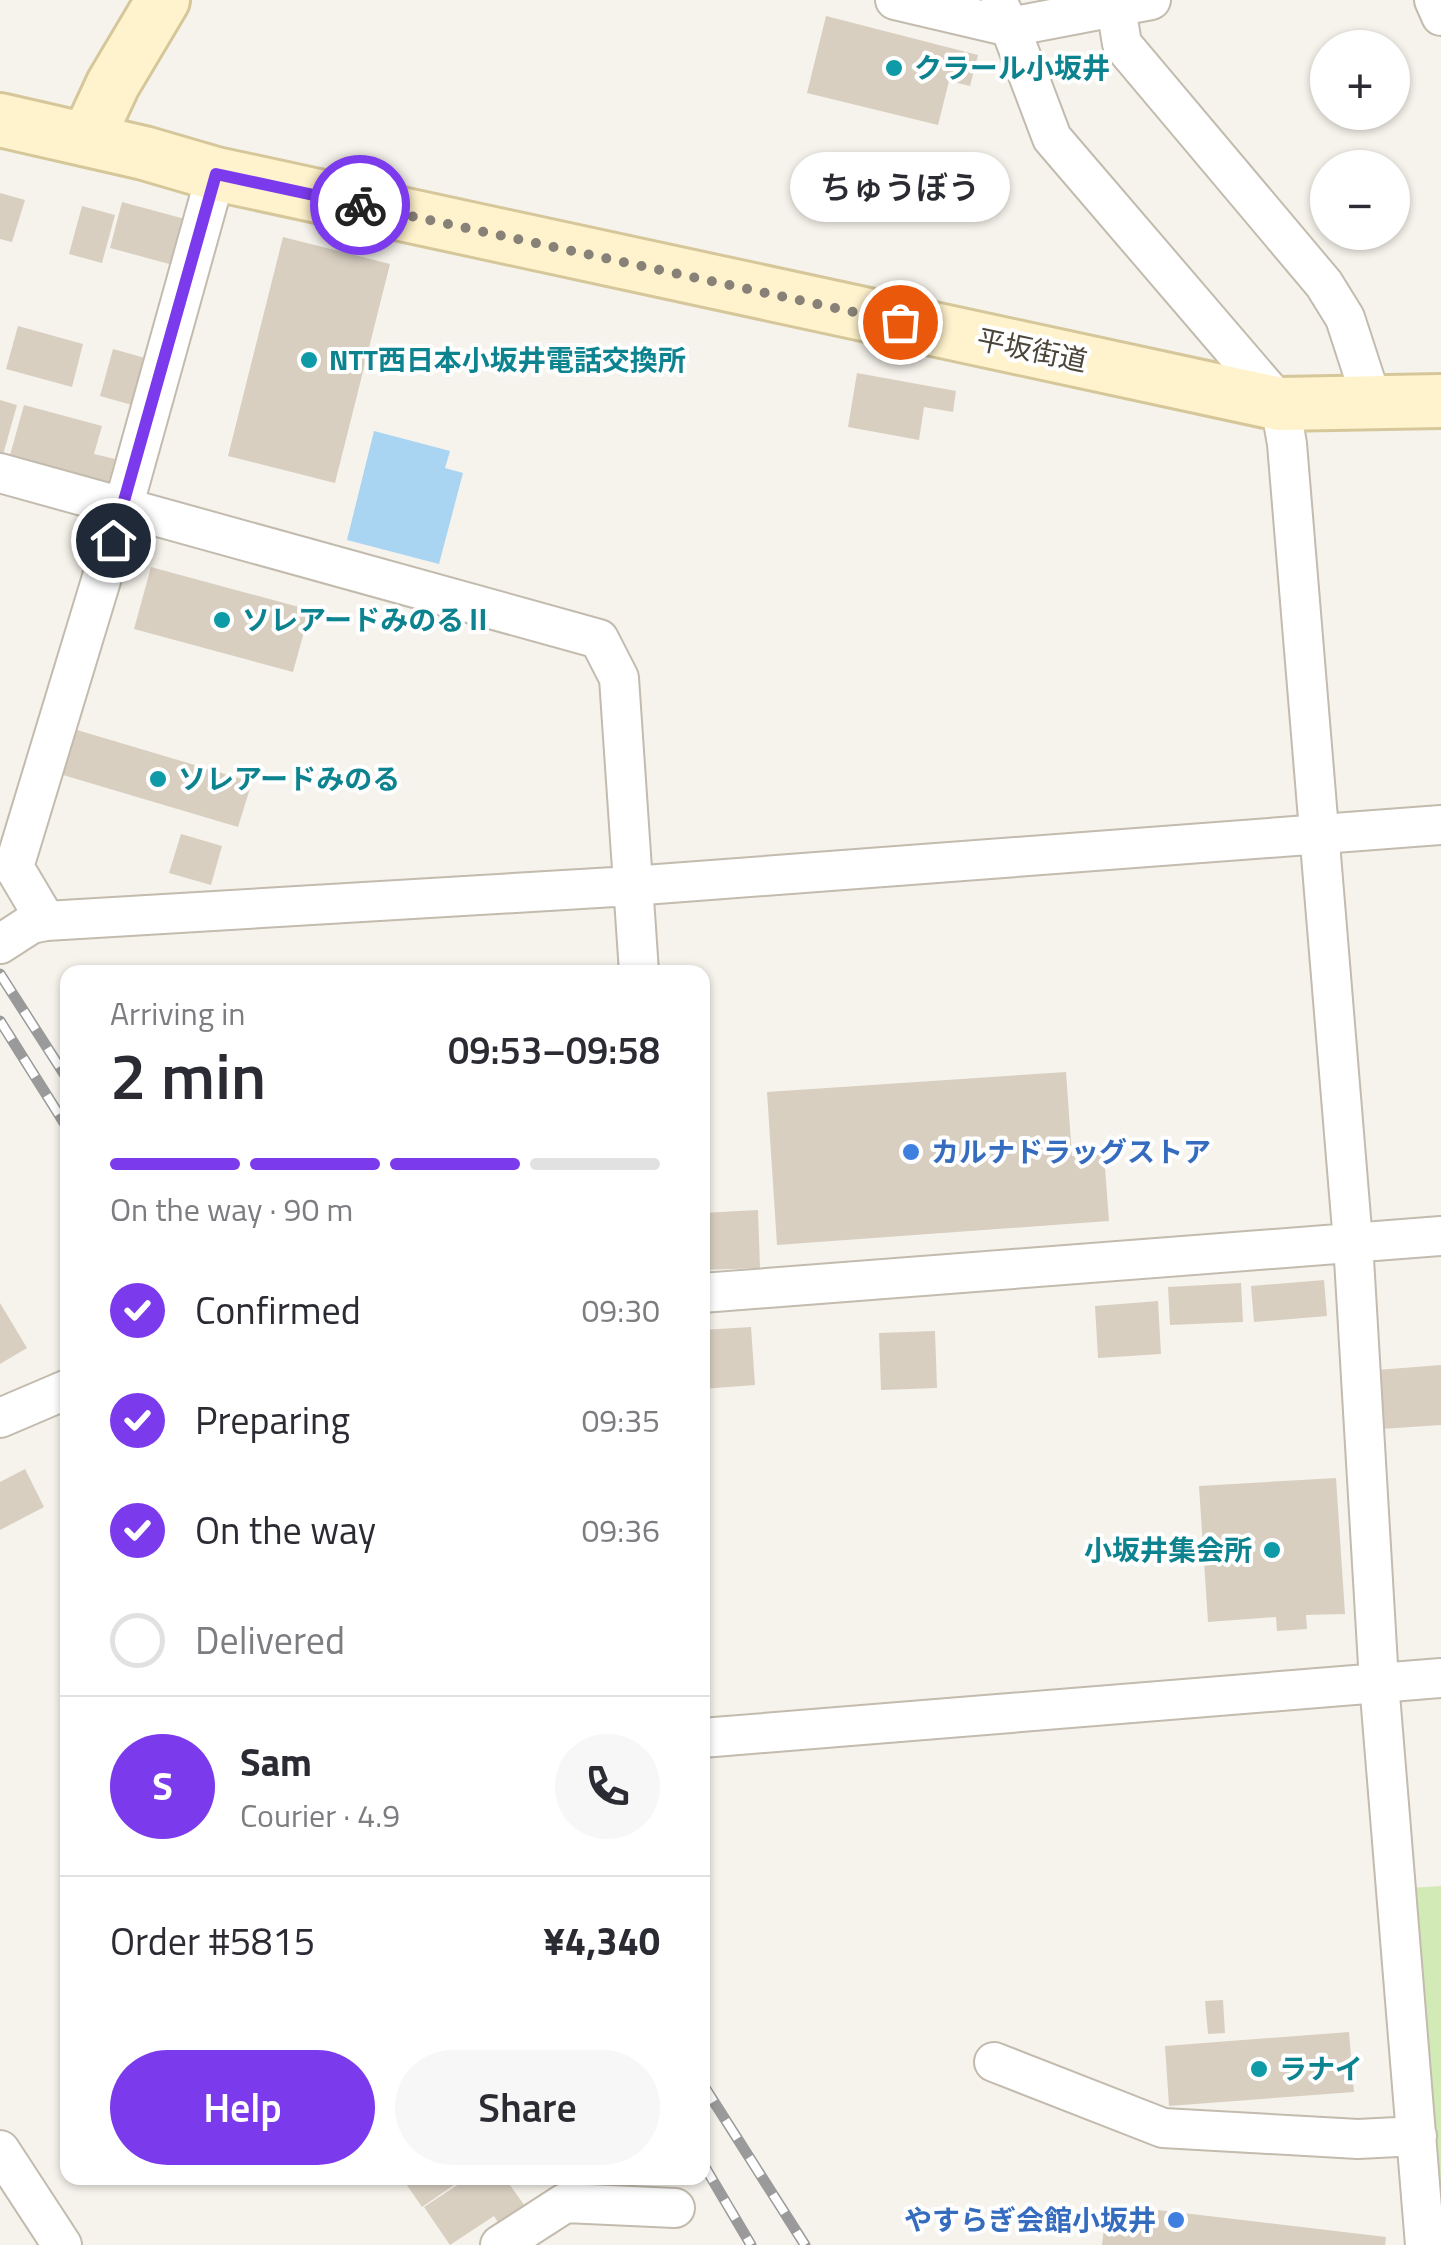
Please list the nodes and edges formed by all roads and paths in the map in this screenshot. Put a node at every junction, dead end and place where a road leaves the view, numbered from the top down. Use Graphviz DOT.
graph roads {
  1 [pos="163,0"];
  2 [pos="894,0"];
  3 [pos="1434,0"];
  4 [pos="1133,4"];
  5 [pos="1003,14"];
  6 [pos="1441,16"];
  7 [pos="1,122"];
  8 [pos="87,140"];
  9 [pos="216,174"];
  10 [pos="1441,401"];
  11 [pos="1280,404"];
  12 [pos="1373,404"];
  13 [pos="0,473"];
  14 [pos="123,508"];
  15 [pos="1441,825"];
  16 [pos="1318,833"];
  17 [pos="631,886"];
  18 [pos="46,921"];
  19 [pos="0,944"];
  20 [pos="638,965"];
  21 [pos="1441,1236"];
  22 [pos="1353,1242"];
  23 [pos="710,1291"];
  24 [pos="60,1392"];
  25 [pos="0,1418"];
  26 [pos="1441,1678"];
  27 [pos="1379,1682"];
  28 [pos="710,1737"];
  29 [pos="994,2062"];
  30 [pos="1416,2136"];
  31 [pos="0,2150"];
  32 [pos="675,2208"];
  33 [pos="62,2245"];
  34 [pos="500,2245"];
  35 [pos="1425,2245"];
  1 -- 8 [label="street"];
  2 -- 5 [label="street"];
  3 -- 6 [label="street"];
  4 -- 5 [label="street"];
  4 -- 12 [label="street"];
  5 -- 11 [label="street"];
  7 -- 8 [label="street, 平坂街道"];
  8 -- 9 [label="street, 平坂街道"];
  9 -- 11 [label="street, 平坂街道"];
  9 -- 14 [label="street"];
  10 -- 12 [label="street, 平坂街道"];
  11 -- 12 [label="street, 平坂街道"];
  11 -- 16 [label="street"];
  13 -- 14 [label="street"];
  14 -- 17 [label="street"];
  14 -- 18 [label="street"];
  15 -- 16 [label="street"];
  16 -- 17 [label="street"];
  16 -- 22 [label="street"];
  17 -- 18 [label="street"];
  17 -- 20 [label="street"];
  18 -- 19 [label="street"];
  21 -- 22 [label="street"];
  22 -- 23 [label="street"];
  22 -- 27 [label="street"];
  24 -- 25 [label="street"];
  26 -- 27 [label="street"];
  27 -- 28 [label="street"];
  27 -- 30 [label="street"];
  29 -- 30 [label="street"];
  30 -- 35 [label="street"];
  31 -- 33 [label="street"];
  32 -- 34 [label="street"];
}
